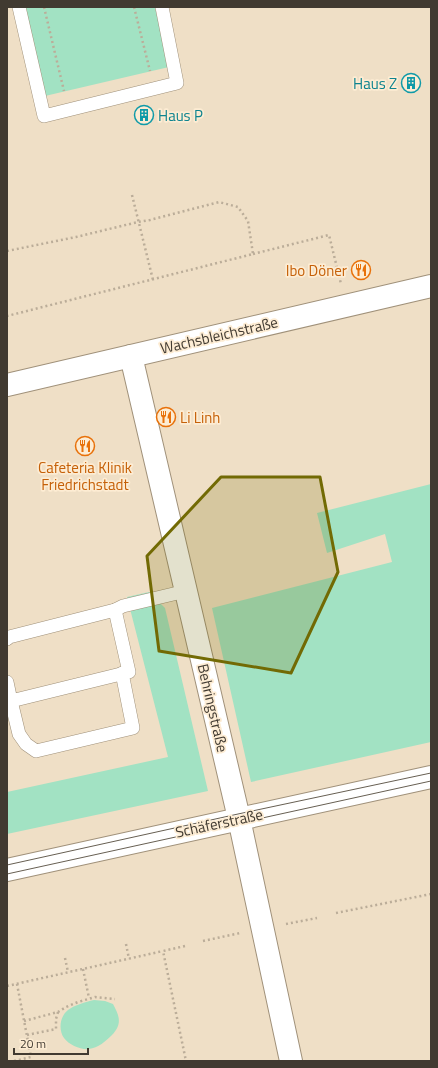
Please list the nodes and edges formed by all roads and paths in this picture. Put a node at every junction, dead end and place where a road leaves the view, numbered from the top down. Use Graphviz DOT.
graph roads {
  1 [pos="20,7"];
  2 [pos="44,7"];
  3 [pos="134,7"];
  4 [pos="162,7"];
  5 [pos="154,88"];
  6 [pos="69,109"];
  7 [pos="132,195"];
  8 [pos="138,222"];
  9 [pos="7,251"];
  10 [pos="253,254"];
  11 [pos="153,280"];
  12 [pos="431,286"];
  13 [pos="346,306"];
  14 [pos="7,316"];
  15 [pos="131,356"];
  16 [pos="7,385"];
  17 [pos="186,591"];
  18 [pos="115,610"];
  19 [pos="7,639"];
  20 [pos="122,674"];
  21 [pos="7,682"];
  22 [pos="11,701"];
  23 [pos="431,778"];
  24 [pos="239,819"];
  25 [pos="7,870"];
  26 [pos="431,894"];
  27 [pos="336,914"];
  28 [pos="317,918"];
  29 [pos="263,928"];
  30 [pos="203,941"];
  31 [pos="126,944"];
  32 [pos="185,946"];
  33 [pos="163,951"];
  34 [pos="65,958"];
  35 [pos="129,959"];
  36 [pos="83,969"];
  37 [pos="68,972"];
  38 [pos="17,984"];
  39 [pos="7,986"];
  40 [pos="89,998"];
  41 [pos="115,999"];
  42 [pos="58,1012"];
  43 [pos="24,1020"];
  44 [pos="27,1035"];
  45 [pos="14,1061"];
  46 [pos="186,1061"];
  47 [pos="291,1061"];
  1 -- 6 [label="lane"];
  2 -- 6 [label="path"];
  3 -- 5 [label="path"];
  4 -- 5 [label="lane"];
  5 -- 6 [label="lane"];
  7 -- 8 [label="path"];
  8 -- 9 [label="path"];
  8 -- 10 [label="path"];
  8 -- 11 [label="path"];
  10 -- 11 [label="path"];
  10 -- 13 [label="path"];
  11 -- 14 [label="path"];
  12 -- 13 [label="street, Wachsbleichstraße"];
  13 -- 15 [label="street, Wachsbleichstraße"];
  15 -- 16 [label="street, Wachsbleichstraße"];
  15 -- 17 [label="street, Behringstraße"];
  17 -- 18 [label="lane"];
  17 -- 24 [label="street, Behringstraße"];
  18 -- 19 [label="lane"];
  18 -- 20 [label="lane"];
  20 -- 22 [label="lane"];
  20 -- 22 [label="lane"];
  21 -- 22 [label="lane"];
  23 -- 24 [label="street, Schäferstraße"];
  24 -- 25 [label="street, Schäferstraße"];
  24 -- 29 [label="street, Behringstraße"];
  26 -- 27 [label="path"];
  28 -- 29 [label="path"];
  29 -- 30 [label="path"];
  29 -- 47 [label="street, Behringstraße"];
  31 -- 35 [label="path"];
  32 -- 33 [label="path"];
  33 -- 35 [label="path"];
  33 -- 46 [label="path"];
  34 -- 37 [label="path"];
  35 -- 36 [label="path"];
  36 -- 37 [label="path"];
  36 -- 40 [label="path"];
  37 -- 38 [label="path"];
  38 -- 39 [label="path"];
  38 -- 43 [label="path"];
  40 -- 41 [label="path"];
  40 -- 42 [label="path"];
  42 -- 43 [label="path"];
  42 -- 44 [label="path"];
  43 -- 44 [label="path"];
  44 -- 45 [label="path"];
}
